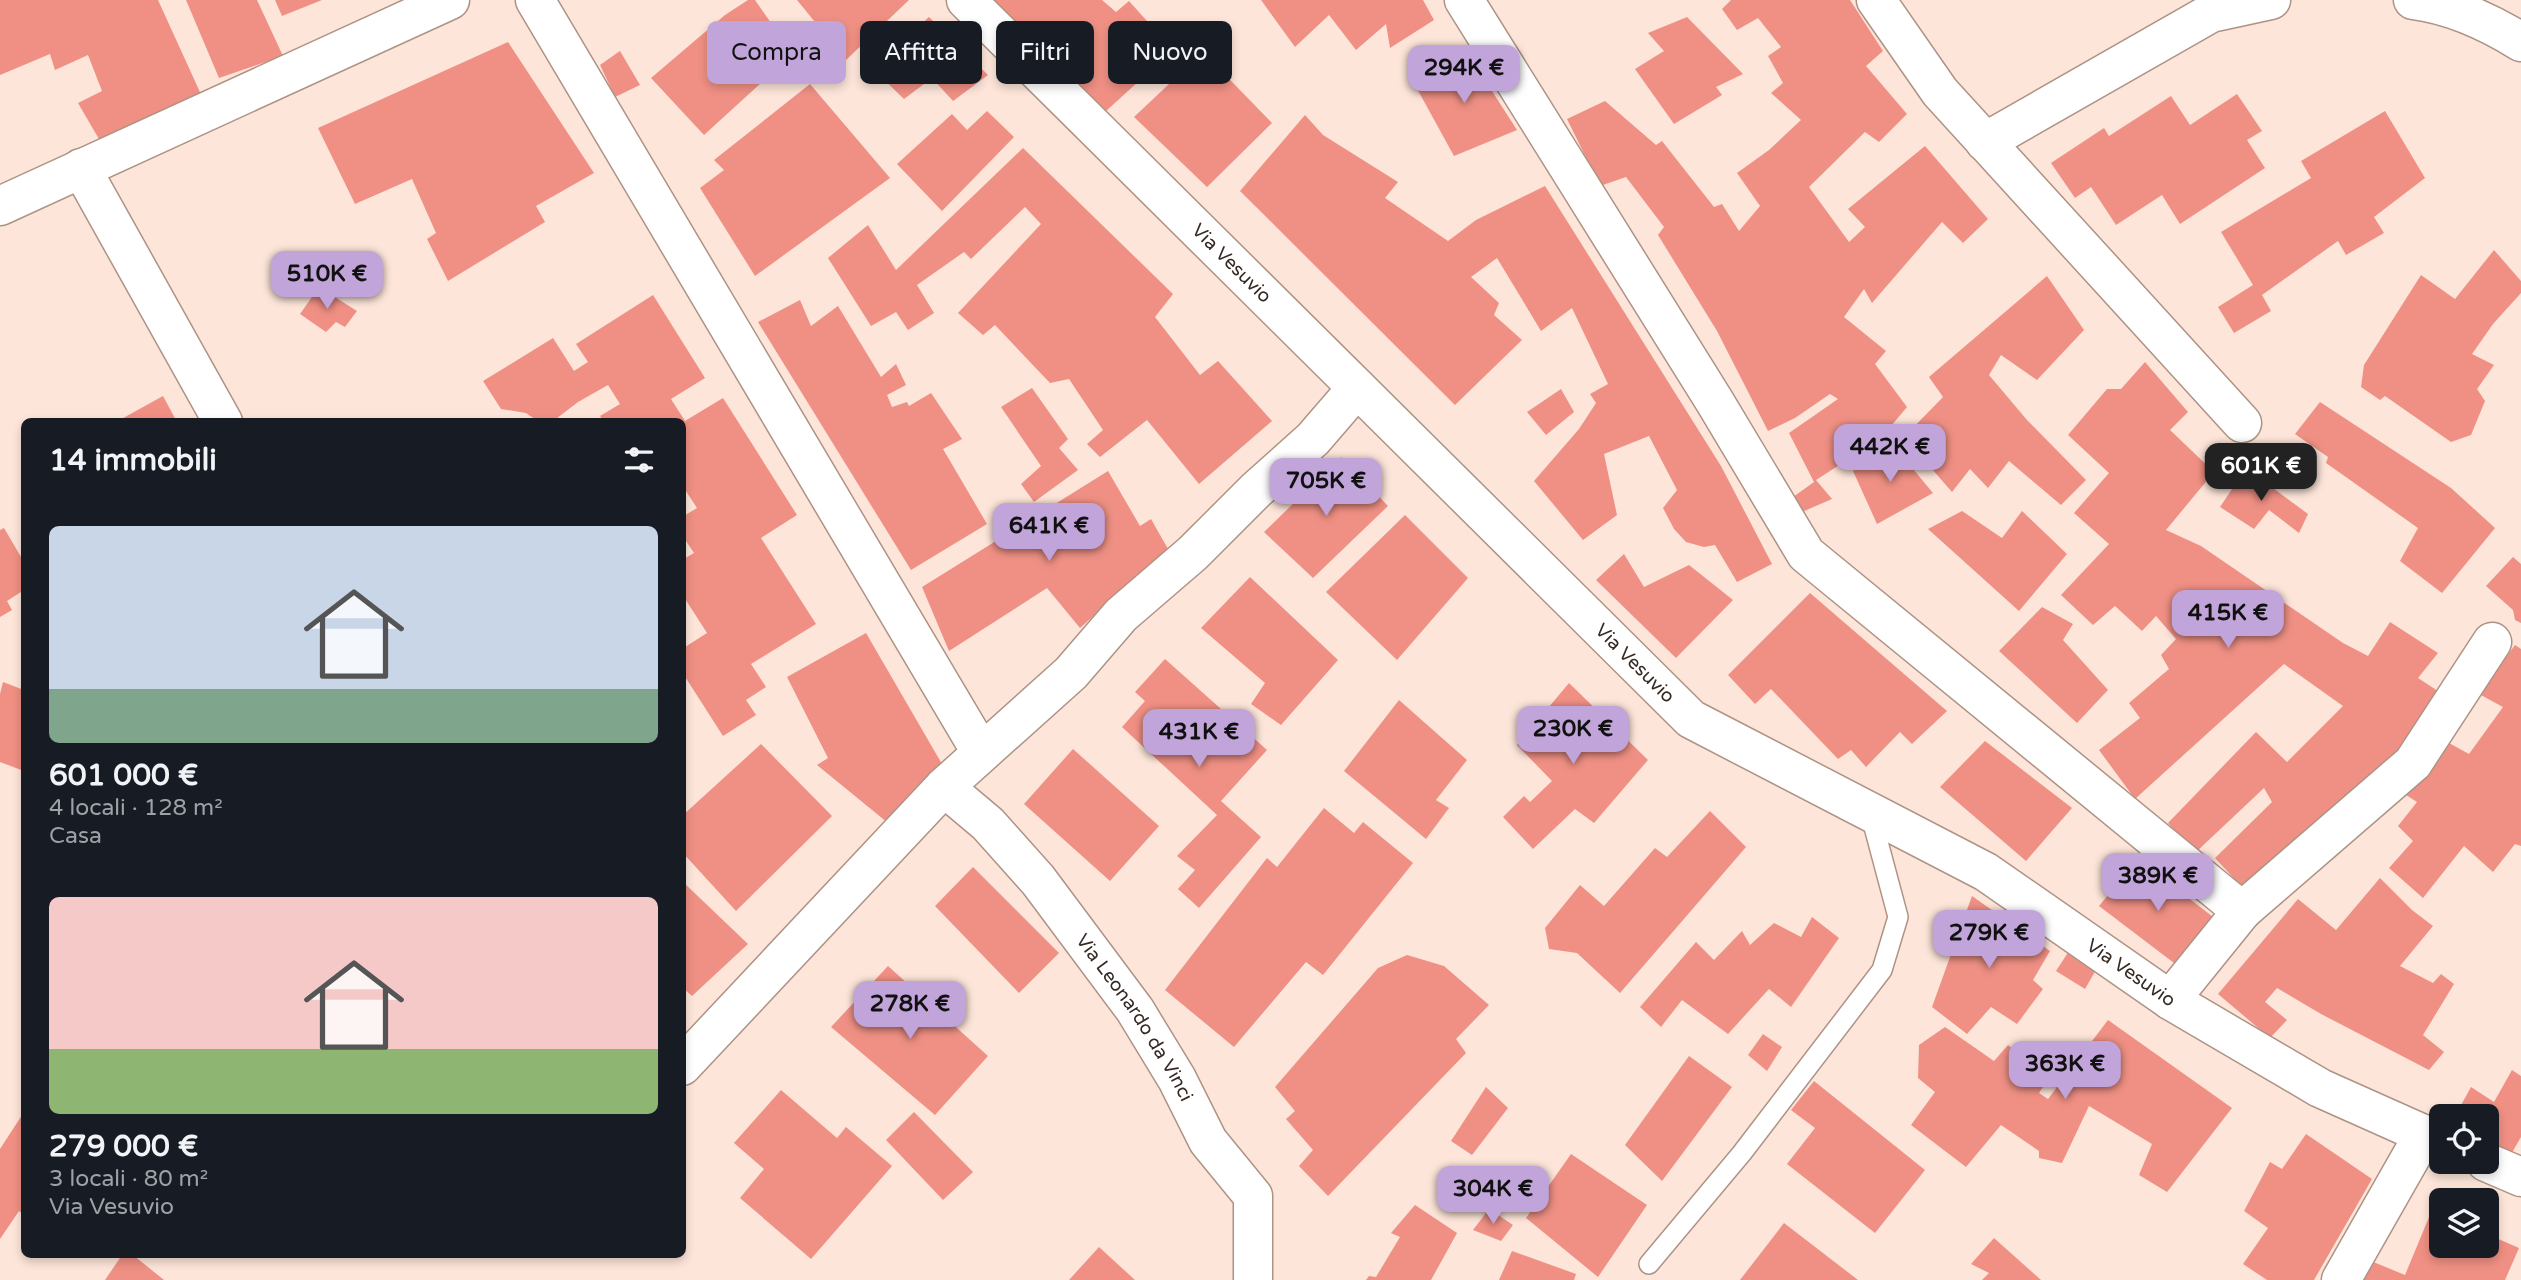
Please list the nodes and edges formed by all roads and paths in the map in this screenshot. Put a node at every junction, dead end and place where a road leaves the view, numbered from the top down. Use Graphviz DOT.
graph roads {
  1 [pos="450,0"];
  2 [pos="535,0"];
  3 [pos="966,0"];
  4 [pos="1464,0"];
  5 [pos="1875,0"];
  6 [pos="2271,0"];
  7 [pos="2413,0"];
  8 [pos="2521,42"];
  9 [pos="1985,142"];
  10 [pos="81,169"];
  11 [pos="0,206"];
  12 [pos="1357,388"];
  13 [pos="221,418"];
  14 [pos="2242,423"];
  15 [pos="2492,642"];
  16 [pos="981,752"];
  17 [pos="944,787"];
  18 [pos="1870,811"];
  19 [pos="2242,911"];
  20 [pos="2170,1000"];
  21 [pos="686,1062"];
  22 [pos="2429,1136"];
  23 [pos="2429,1144"];
  24 [pos="2499,1168"];
  25 [pos="2521,1177"];
  26 [pos="1649,1264"];
  27 [pos="1253,1280"];
  28 [pos="2341,1280"];
  1 -- 10 [label="street"];
  2 -- 16 [label="street"];
  3 -- 12 [label="street, Via Vesuvio"];
  4 -- 19 [label="street"];
  5 -- 9 [label="street"];
  6 -- 9 [label="street"];
  7 -- 8 [label="street"];
  9 -- 14 [label="street"];
  10 -- 11 [label="street"];
  10 -- 13 [label="street"];
  12 -- 16 [label="street"];
  12 -- 18 [label="street, Via Vesuvio"];
  15 -- 19 [label="street"];
  16 -- 17 [label="street"];
  17 -- 21 [label="street"];
  17 -- 27 [label="street, Via Leonardo da Vinci"];
  18 -- 20 [label="street, Via Vesuvio"];
  18 -- 26 [label="lane"];
  19 -- 20 [label="street"];
  20 -- 22 [label="street, Via Vesuvio"];
  23 -- 28 [label="street"];
  24 -- 25 [label="street"];
}
